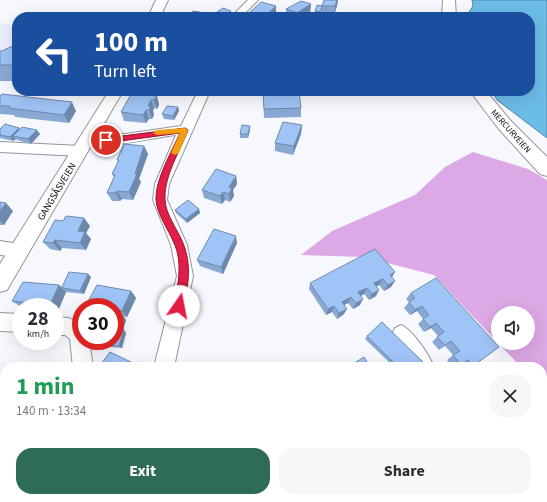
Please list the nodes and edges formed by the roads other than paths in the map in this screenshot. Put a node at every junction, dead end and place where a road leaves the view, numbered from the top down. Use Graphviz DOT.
graph roads {
  1 [pos="162,0"];
  2 [pos="253,0"];
  3 [pos="449,0"];
  4 [pos="156,12"];
  5 [pos="241,12"];
  6 [pos="449,12"];
  7 [pos="113,96"];
  8 [pos="202,96"];
  9 [pos="482,96"];
  10 [pos="185,130"];
  11 [pos="85,145"];
  12 [pos="0,147"];
  13 [pos="547,169"];
  14 [pos="0,248"];
  15 [pos="20,250"];
  16 [pos="0,283"];
  17 [pos="0,322"];
  18 [pos="12,323"];
  19 [pos="64,327"];
  20 [pos="401,334"];
  21 [pos="82,362"];
  22 [pos="165,362"];
  23 [pos="423,362"];
  1 -- 4 [label="street"];
  2 -- 5 [label="street"];
  3 -- 6 [label="main road"];
  7 -- 11 [label="street, GANGSÅSVEIEN"];
  8 -- 10 [label="street"];
  9 -- 13 [label="main road, MERCURVEIEN"];
  10 -- 11 [label="street"];
  10 -- 22 [label="street"];
  11 -- 12 [label="street"];
  11 -- 15 [label="street, GANGSÅSVEIEN"];
  14 -- 15 [label="street"];
  15 -- 16 [label="street, GANGSÅSVEIEN"];
  17 -- 18 [label="street"];
  19 -- 21 [label="street"];
  20 -- 23 [label="street"];
}
